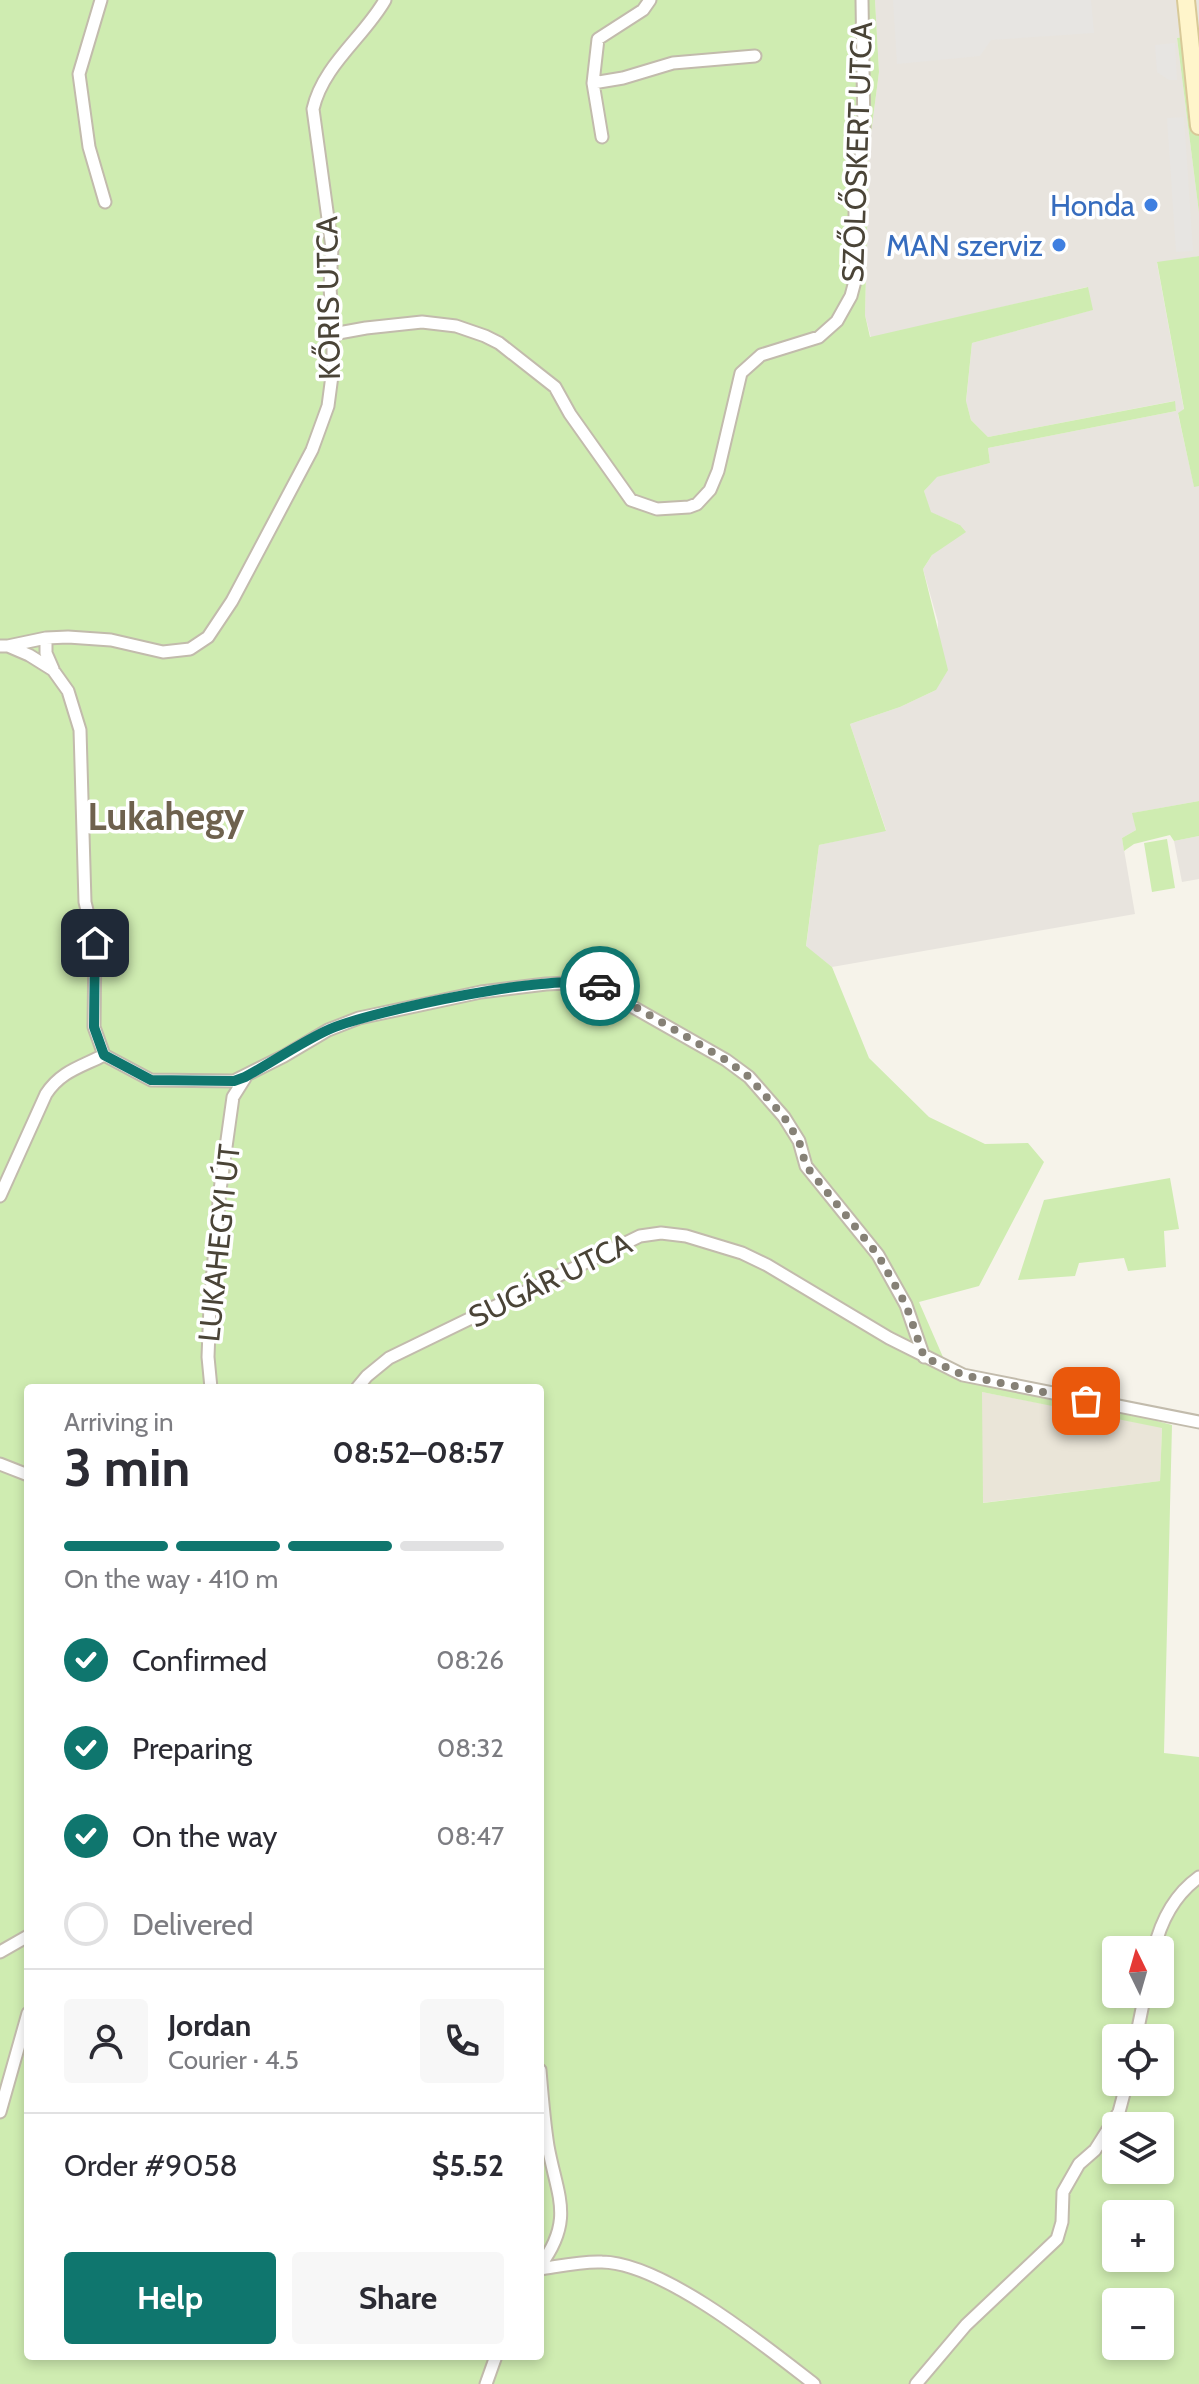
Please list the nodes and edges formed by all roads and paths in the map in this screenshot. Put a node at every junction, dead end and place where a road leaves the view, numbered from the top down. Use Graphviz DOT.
graph roads {
  1 [pos="101,0"];
  2 [pos="385,0"];
  3 [pos="650,0"];
  4 [pos="862,0"];
  5 [pos="1186,0"];
  6 [pos="755,56"];
  7 [pos="593,83"];
  8 [pos="1199,126"];
  9 [pos="602,137"];
  10 [pos="105,202"];
  11 [pos="333,334"];
  12 [pos="46,638"];
  13 [pos="4,646"];
  14 [pos="53,670"];
  15 [pos="104,1055"];
  16 [pos="245,1077"];
  17 [pos="220,1081"];
  18 [pos="233,1097"];
  19 [pos="0,1196"];
  20 [pos="924,1357"];
  21 [pos="211,1384"];
  22 [pos="360,1384"];
  23 [pos="1199,1422"];
  24 [pos="0,1464"];
  25 [pos="24,1473"];
  26 [pos="1199,1877"];
  27 [pos="1158,1936"];
  28 [pos="24,1938"];
  29 [pos="0,1952"];
  30 [pos="24,2024"];
  31 [pos="5,2079"];
  32 [pos="1123,2096"];
  33 [pos="544,2108"];
  34 [pos="0,2112"];
  35 [pos="544,2260"];
  36 [pos="544,2267"];
  37 [pos="495,2360"];
  38 [pos="486,2384"];
  39 [pos="814,2384"];
  40 [pos="916,2384"];
  1 -- 10 [label="street"];
  2 -- 11 [label="street, KŐRIS UTCA"];
  3 -- 7 [label="street"];
  4 -- 11 [label="street, SZŐLŐSKERT UTCA"];
  5 -- 8 [label="main road"];
  6 -- 7 [label="street"];
  7 -- 9 [label="street"];
  11 -- 12 [label="street, KŐRIS UTCA"];
  12 -- 13 [label="street"];
  12 -- 14 [label="street"];
  13 -- 14 [label="street"];
  14 -- 15 [label="street"];
  15 -- 17 [label="street"];
  15 -- 19 [label="street"];
  16 -- 17 [label="street"];
  16 -- 18 [label="street"];
  16 -- 20 [label="street"];
  17 -- 18 [label="street"];
  18 -- 21 [label="street, LUKAHEGYI ÚT"];
  20 -- 22 [label="street, SUGÁR UTCA"];
  20 -- 23 [label="street, SUGÁR UTCA"];
  24 -- 25 [label="street"];
  26 -- 27 [label="street"];
  28 -- 29 [label="street"];
  30 -- 31 [label="street"];
  31 -- 34 [label="street"];
  32 -- 40 [label="street"];
  33 -- 35 [label="street"];
  36 -- 39 [label="street"];
  37 -- 38 [label="street"];
}
